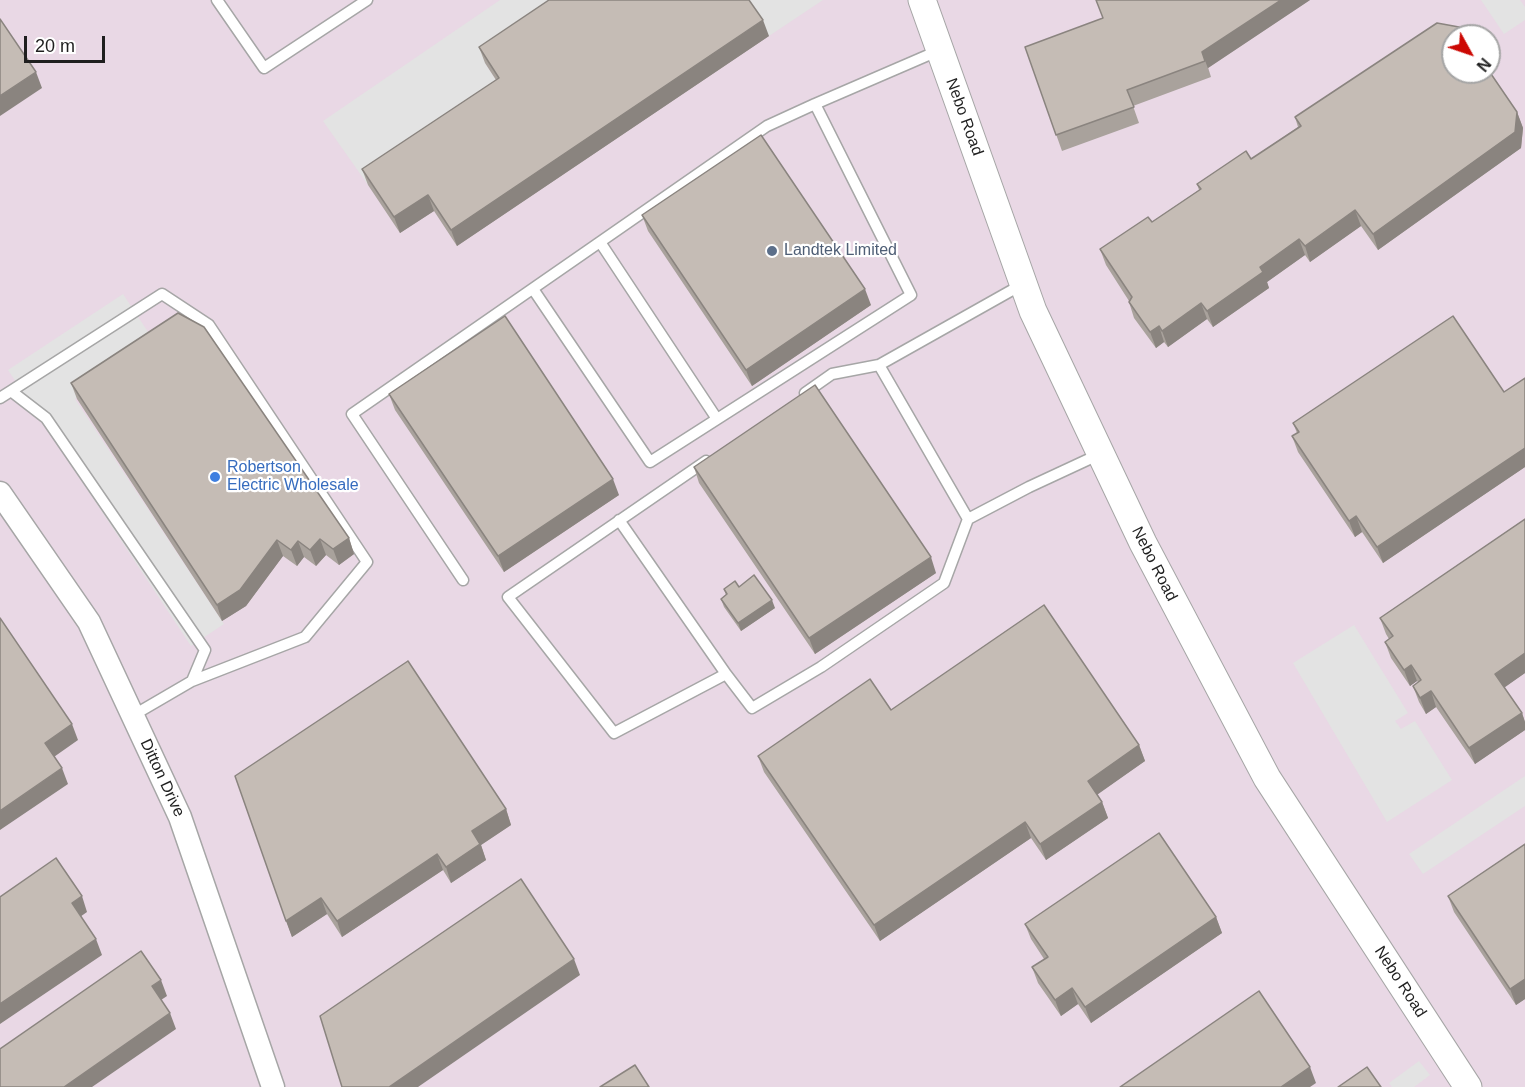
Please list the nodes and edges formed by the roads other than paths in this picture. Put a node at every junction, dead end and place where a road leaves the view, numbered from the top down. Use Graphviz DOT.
graph roads {
  1 [pos="217,0"];
  2 [pos="367,0"];
  3 [pos="922,0"];
  4 [pos="940,50"];
  5 [pos="814,104"];
  6 [pos="600,242"];
  7 [pos="1023,284"];
  8 [pos="533,289"];
  9 [pos="879,365"];
  10 [pos="11,391"];
  11 [pos="0,398"];
  12 [pos="793,401"];
  13 [pos="717,419"];
  14 [pos="716,454"];
  15 [pos="1101,454"];
  16 [pos="0,493"];
  17 [pos="968,519"];
  18 [pos="619,520"];
  19 [pos="463,580"];
  20 [pos="726,674"];
  21 [pos="192,681"];
  22 [pos="132,716"];
  23 [pos="273,1087"];
  24 [pos="1468,1087"];
  1 -- 2 [label="lane"];
  3 -- 4 [label="street, Nebo Road"];
  4 -- 5 [label="lane"];
  4 -- 7 [label="street, Nebo Road"];
  5 -- 6 [label="lane"];
  5 -- 13 [label="lane"];
  6 -- 8 [label="lane"];
  6 -- 13 [label="lane"];
  7 -- 9 [label="lane"];
  7 -- 15 [label="street, Nebo Road"];
  8 -- 13 [label="lane"];
  8 -- 19 [label="lane"];
  9 -- 12 [label="lane"];
  9 -- 17 [label="lane"];
  10 -- 11 [label="lane"];
  10 -- 21 [label="lane"];
  10 -- 21 [label="lane"];
  14 -- 18 [label="lane"];
  15 -- 17 [label="lane"];
  15 -- 24 [label="street, Nebo Road"];
  16 -- 22 [label="street, Ditton Drive"];
  17 -- 20 [label="lane"];
  18 -- 20 [label="lane"];
  18 -- 20 [label="lane"];
  21 -- 22 [label="lane"];
  22 -- 23 [label="street, Ditton Drive"];
}
